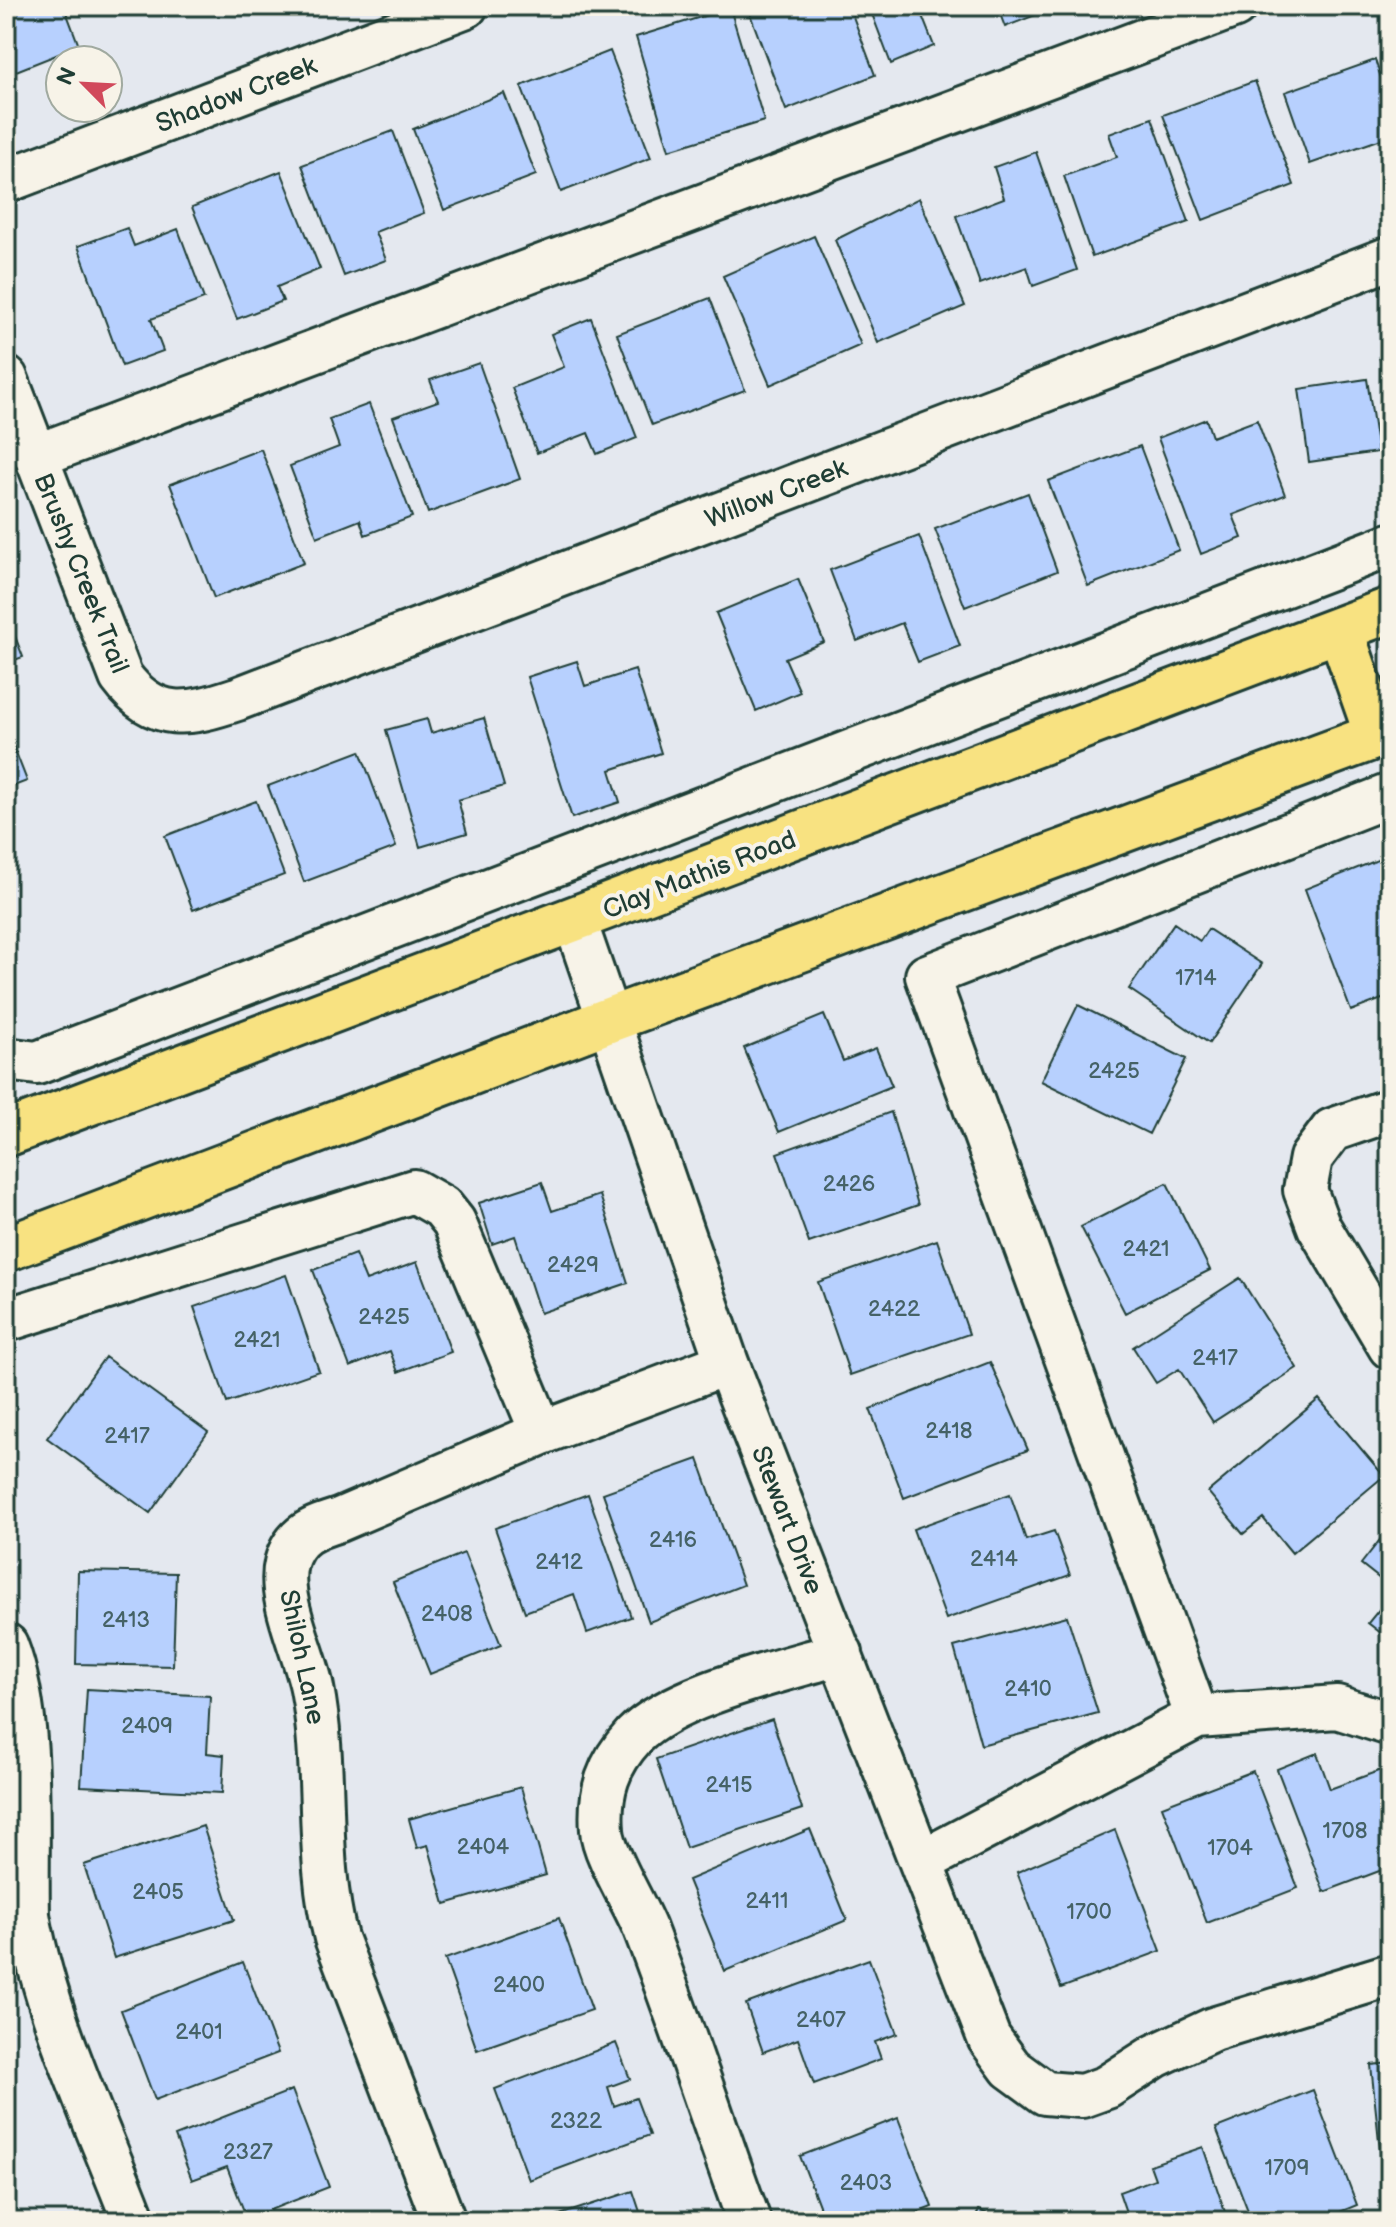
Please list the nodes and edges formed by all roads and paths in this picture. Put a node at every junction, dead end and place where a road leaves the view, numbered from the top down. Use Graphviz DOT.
graph roads {
  1 [pos="466,6"];
  2 [pos="1235,6"];
  3 [pos="6,181"];
  4 [pos="1390,258"];
  5 [pos="6,378"];
  6 [pos="36,456"];
  7 [pos="1390,545"];
  8 [pos="1390,610"];
  9 [pos="1340,629"];
  10 [pos="158,709"];
  11 [pos="1384,733"];
  12 [pos="1390,795"];
  13 [pos="575,921"];
  14 [pos="609,1020"];
  15 [pos="6,1059"];
  16 [pos="1390,1110"];
  17 [pos="6,1134"];
  18 [pos="6,1249"];
  19 [pos="6,1320"];
  20 [pos="1390,1347"];
  21 [pos="727,1363"];
  22 [pos="542,1433"];
  23 [pos="6,1645"];
  24 [pos="841,1653"];
  25 [pos="1197,1717"];
  26 [pos="1390,1724"];
  27 [pos="921,1862"];
  28 [pos="1390,1975"];
  29 [pos="134,2221"];
  30 [pos="444,2221"];
  31 [pos="749,2221"];
  1 -- 3 [label="street, Shadow Creek"];
  2 -- 6 [label="street"];
  4 -- 10 [label="street, Willow Creek"];
  5 -- 6 [label="street, Brushy Creek Trail"];
  6 -- 10 [label="street, Brushy Creek Trail"];
  7 -- 15 [label="street"];
  8 -- 9 [label="main road, Clay Mathis Road"];
  9 -- 11 [label="main road"];
  9 -- 13 [label="main road, Clay Mathis Road"];
  11 -- 14 [label="main road"];
  12 -- 25 [label="street"];
  13 -- 14 [label="street, Stewart Drive"];
  13 -- 17 [label="main road, Clay Mathis Road"];
  14 -- 18 [label="main road"];
  14 -- 21 [label="street, Stewart Drive"];
  16 -- 20 [label="street"];
  19 -- 22 [label="street"];
  21 -- 22 [label="street, Shiloh Lane"];
  21 -- 24 [label="street, Stewart Drive"];
  22 -- 30 [label="street, Shiloh Lane"];
  23 -- 29 [label="street"];
  24 -- 27 [label="street, Stewart Drive"];
  24 -- 31 [label="street"];
  25 -- 26 [label="street"];
  25 -- 27 [label="street"];
  27 -- 28 [label="street, Stewart Drive"];
}
